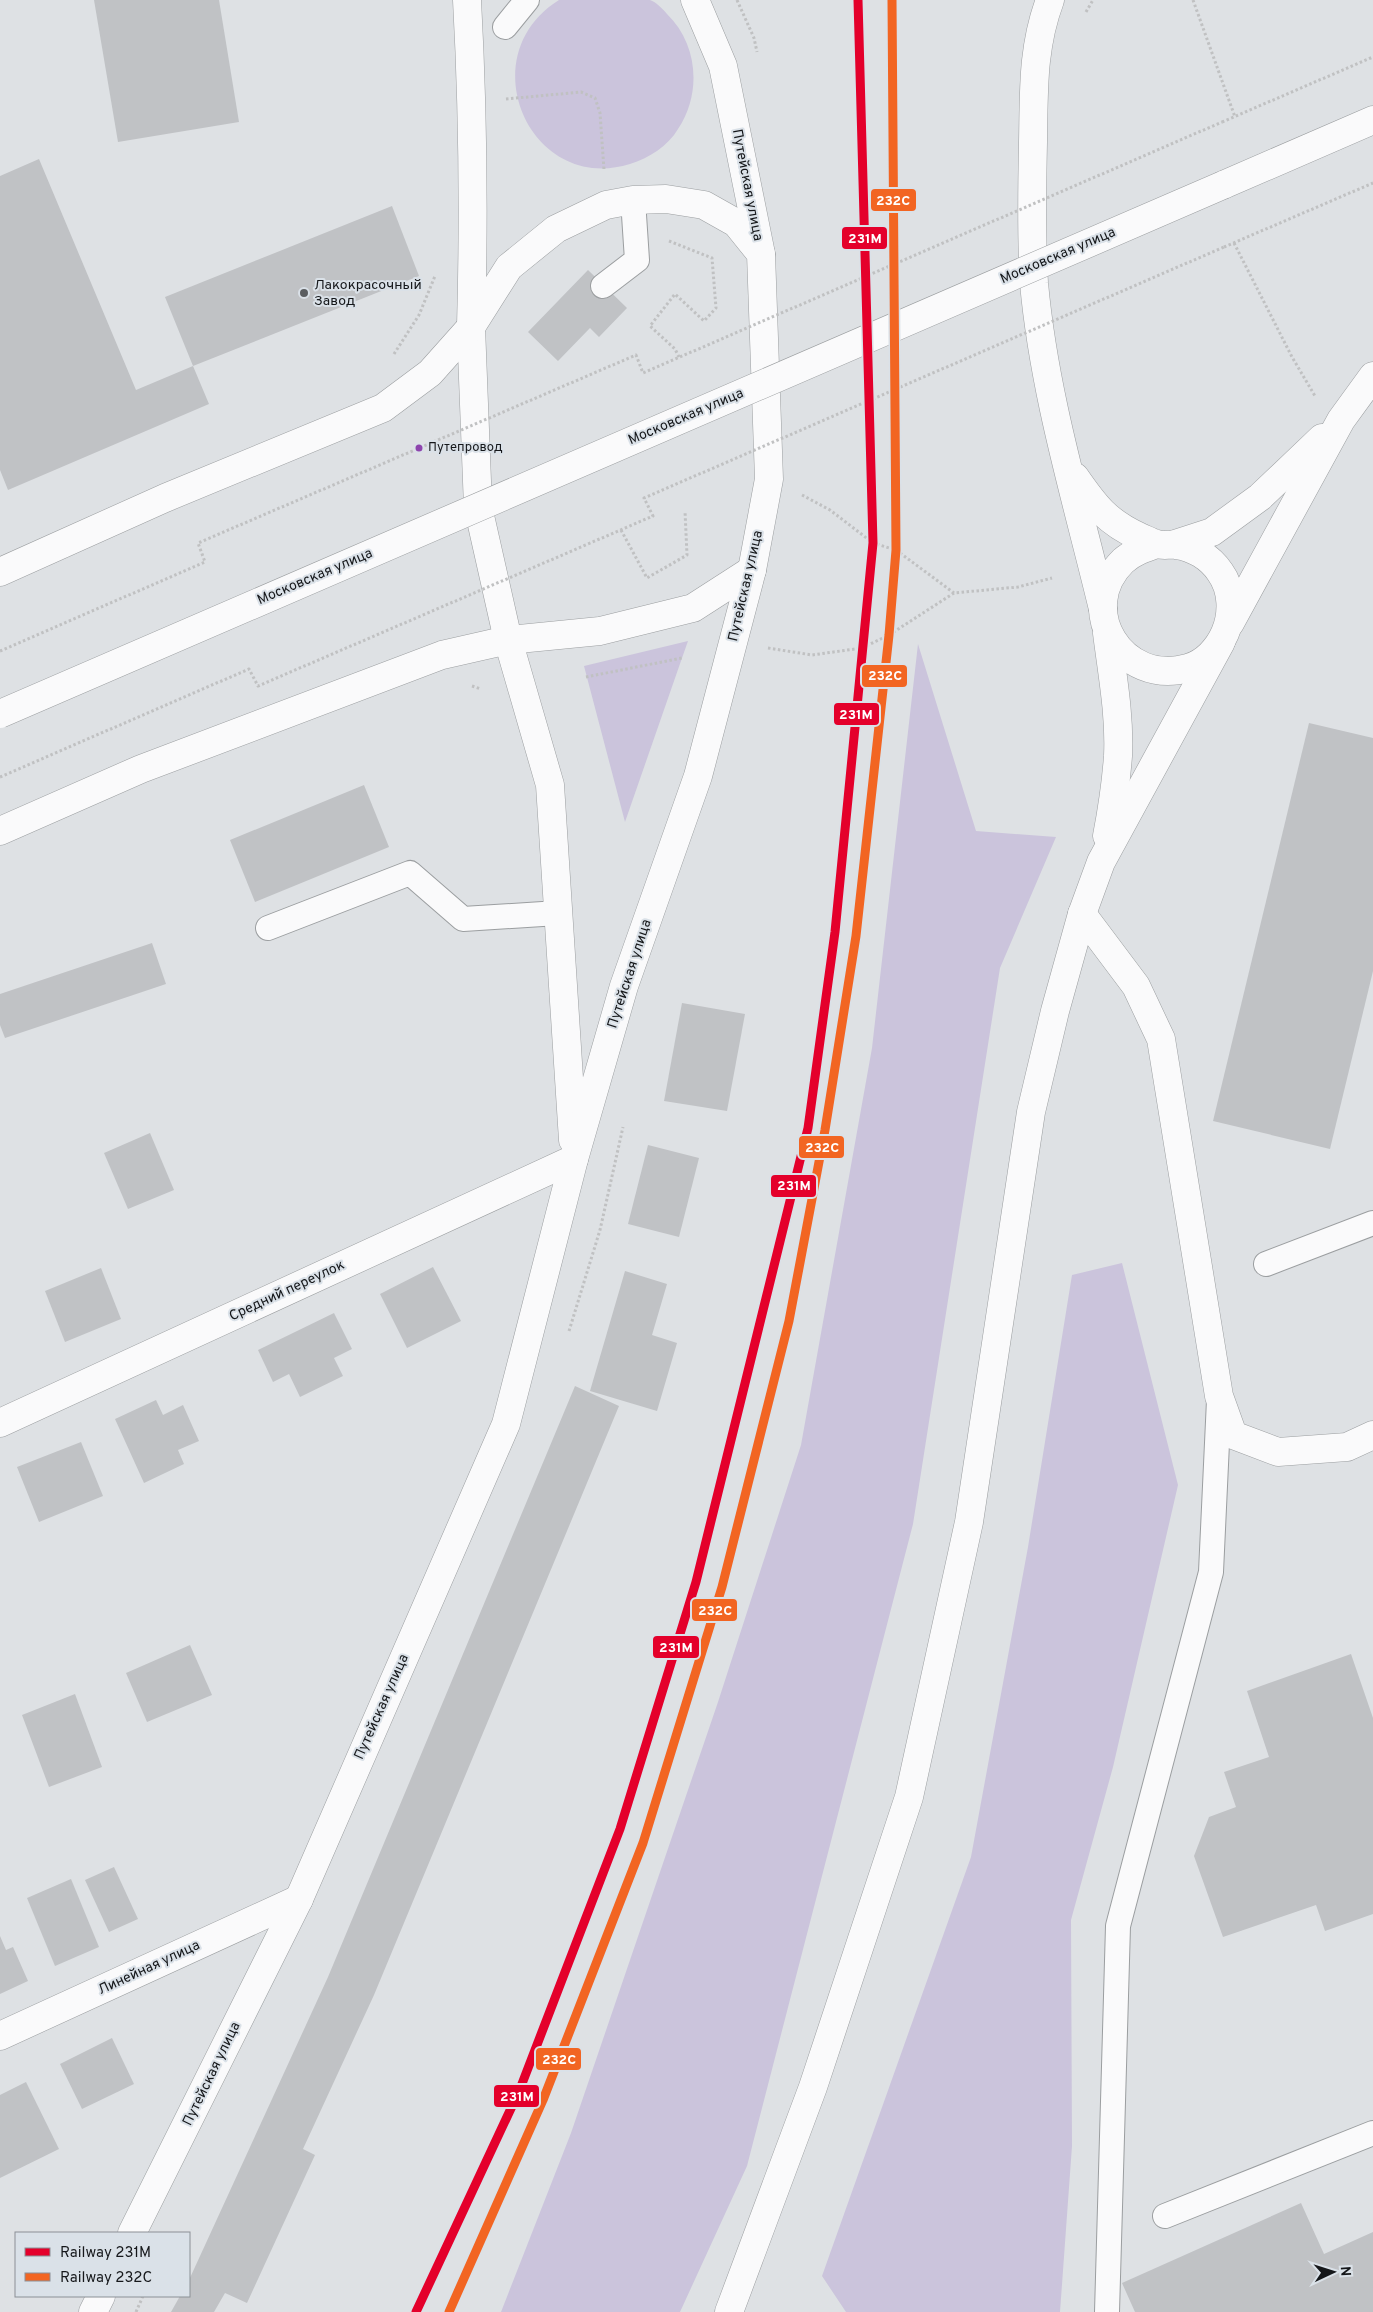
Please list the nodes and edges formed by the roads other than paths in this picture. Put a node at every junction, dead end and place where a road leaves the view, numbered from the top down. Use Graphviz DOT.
graph roads {
  1 [pos="467,0"];
  2 [pos="527,0"];
  3 [pos="695,0"];
  4 [pos="1050,0"];
  5 [pos="505,27"];
  6 [pos="1373,120"];
  7 [pos="633,200"];
  8 [pos="761,254"];
  9 [pos="603,286"];
  10 [pos="471,327"];
  11 [pos="1373,376"];
  12 [pos="1341,420"];
  13 [pos="1064,458"];
  14 [pos="1166,544"];
  15 [pos="3,565"];
  16 [pos="752,570"];
  17 [pos="1105,618"];
  18 [pos="1225,633"];
  19 [pos="508,640"];
  20 [pos="0,714"];
  21 [pos="0,831"];
  22 [pos="1101,862"];
  23 [pos="558,913"];
  24 [pos="1082,914"];
  25 [pos="268,928"];
  26 [pos="574,1159"];
  27 [pos="1373,1223"];
  28 [pos="1266,1264"];
  29 [pos="1219,1396"];
  30 [pos="0,1422"];
  31 [pos="1373,1435"];
  32 [pos="299,1899"];
  33 [pos="0,2036"];
  34 [pos="1373,2133"];
  35 [pos="1166,2216"];
  36 [pos="132,2232"];
  37 [pos="100,2297"];
  38 [pos="93,2312"];
  39 [pos="729,2312"];
  40 [pos="1107,2312"];
  1 -- 10 [label="main road, Путейская улица"];
  2 -- 5 [label="lane"];
  3 -- 8 [label="main road, Путейская улица"];
  4 -- 13 [label="main road"];
  6 -- 20 [label="main road, Московская улица, bridge"];
  7 -- 8 [label="main road"];
  7 -- 9 [label="lane"];
  7 -- 10 [label="main road"];
  8 -- 16 [label="main road, Путейская улица"];
  10 -- 15 [label="main road"];
  10 -- 19 [label="main road, Путейская улица"];
  11 -- 12 [label="main road"];
  12 -- 14 [label="main road"];
  12 -- 18 [label="main road"];
  13 -- 14 [label="main road"];
  13 -- 17 [label="main road"];
  14 -- 17 [label="main road"];
  14 -- 18 [label="main road"];
  16 -- 19 [label="main road"];
  16 -- 26 [label="main road, Путейская улица"];
  17 -- 18 [label="main road"];
  17 -- 22 [label="main road"];
  18 -- 22 [label="main road"];
  19 -- 21 [label="main road"];
  19 -- 23 [label="main road, Путейская улица"];
  22 -- 24 [label="main road"];
  23 -- 25 [label="lane"];
  23 -- 26 [label="main road, Путейская улица"];
  24 -- 29 [label="main road"];
  24 -- 39 [label="main road"];
  26 -- 30 [label="main road, Средний переулок"];
  26 -- 32 [label="main road, Путейская улица"];
  27 -- 28 [label="lane"];
  29 -- 31 [label="main road"];
  29 -- 40 [label="lane"];
  32 -- 33 [label="main road, Линейная улица"];
  32 -- 36 [label="main road, Путейская улица"];
  34 -- 35 [label="lane"];
  37 -- 38 [label="main road"];
}
